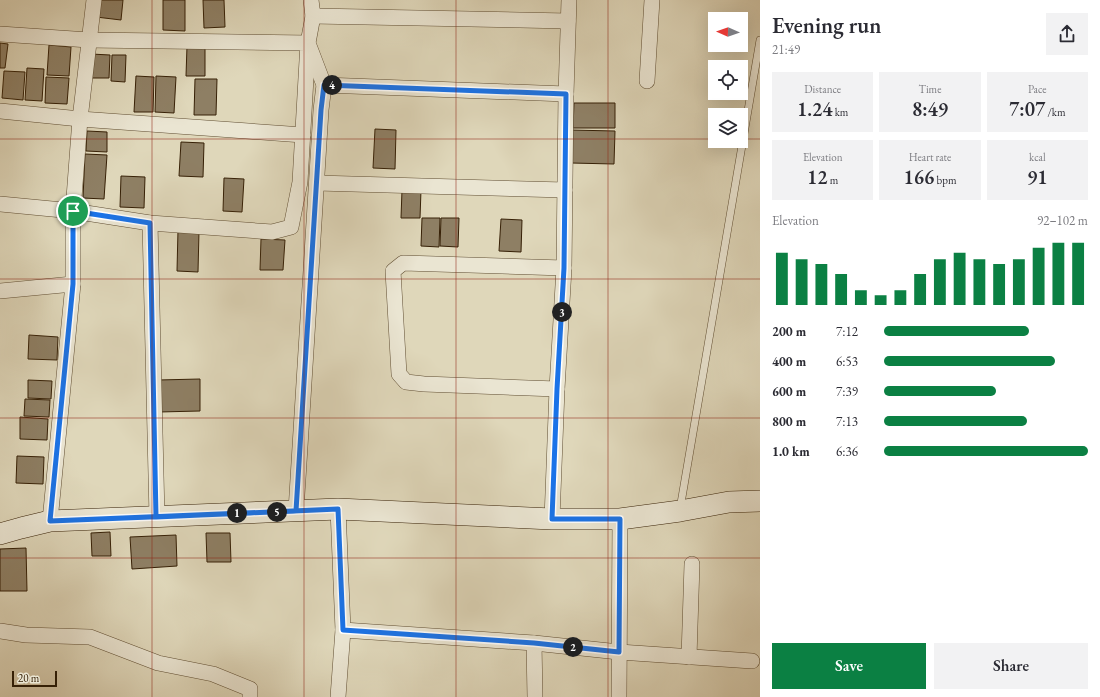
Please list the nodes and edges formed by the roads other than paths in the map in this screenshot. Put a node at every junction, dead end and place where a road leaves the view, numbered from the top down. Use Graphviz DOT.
graph roads {
  1 [pos="94,0"];
  2 [pos="311,0"];
  3 [pos="569,0"];
  4 [pos="652,0"];
  5 [pos="313,16"];
  6 [pos="568,21"];
  7 [pos="0,34"];
  8 [pos="89,40"];
  9 [pos="760,40"];
  10 [pos="308,43"];
  11 [pos="647,82"];
  12 [pos="324,85"];
  13 [pos="566,94"];
  14 [pos="0,111"];
  15 [pos="80,119"];
  16 [pos="303,134"];
  17 [pos="317,183"];
  18 [pos="565,190"];
  19 [pos="0,204"];
  20 [pos="73,211"];
  21 [pos="150,223"];
  22 [pos="564,268"];
  23 [pos="73,284"];
  24 [pos="0,291"];
  25 [pos="557,389"];
  26 [pos="760,500"];
  27 [pos="338,509"];
  28 [pos="296,511"];
  29 [pos="680,511"];
  30 [pos="156,517"];
  31 [pos="552,519"];
  32 [pos="620,519"];
  33 [pos="50,521"];
  34 [pos="0,534"];
  35 [pos="692,564"];
  36 [pos="343,630"];
  37 [pos="0,631"];
  38 [pos="534,643"];
  39 [pos="619,652"];
  40 [pos="689,657"];
  41 [pos="752,661"];
  42 [pos="250,697"];
  43 [pos="338,697"];
  44 [pos="535,697"];
  45 [pos="619,697"];
  1 -- 8 [label="street"];
  2 -- 5 [label="street"];
  3 -- 6 [label="street"];
  4 -- 11 [label="street"];
  5 -- 6 [label="street"];
  5 -- 10 [label="street"];
  6 -- 13 [label="street"];
  7 -- 8 [label="street"];
  8 -- 10 [label="street"];
  8 -- 15 [label="street"];
  9 -- 29 [label="lane"];
  10 -- 12 [label="street"];
  10 -- 16 [label="street"];
  12 -- 13 [label="street"];
  12 -- 17 [label="street"];
  13 -- 18 [label="street"];
  14 -- 15 [label="street"];
  15 -- 16 [label="street"];
  15 -- 20 [label="street"];
  16 -- 21 [label="street"];
  17 -- 18 [label="street"];
  17 -- 28 [label="street"];
  18 -- 22 [label="street"];
  19 -- 20 [label="street"];
  20 -- 21 [label="street"];
  20 -- 23 [label="street"];
  21 -- 30 [label="street"];
  22 -- 25 [label="street"];
  22 -- 25 [label="street"];
  23 -- 24 [label="street"];
  23 -- 33 [label="street"];
  25 -- 31 [label="street"];
  26 -- 29 [label="street"];
  27 -- 28 [label="street"];
  27 -- 31 [label="street"];
  27 -- 36 [label="street"];
  28 -- 30 [label="street"];
  29 -- 32 [label="street"];
  30 -- 33 [label="street"];
  31 -- 32 [label="street"];
  32 -- 39 [label="street"];
  33 -- 34 [label="street"];
  35 -- 40 [label="street"];
  36 -- 38 [label="street"];
  36 -- 43 [label="street"];
  37 -- 42 [label="street"];
  38 -- 39 [label="street"];
  38 -- 44 [label="street"];
  39 -- 40 [label="street"];
  39 -- 45 [label="street"];
  40 -- 41 [label="street"];
}
